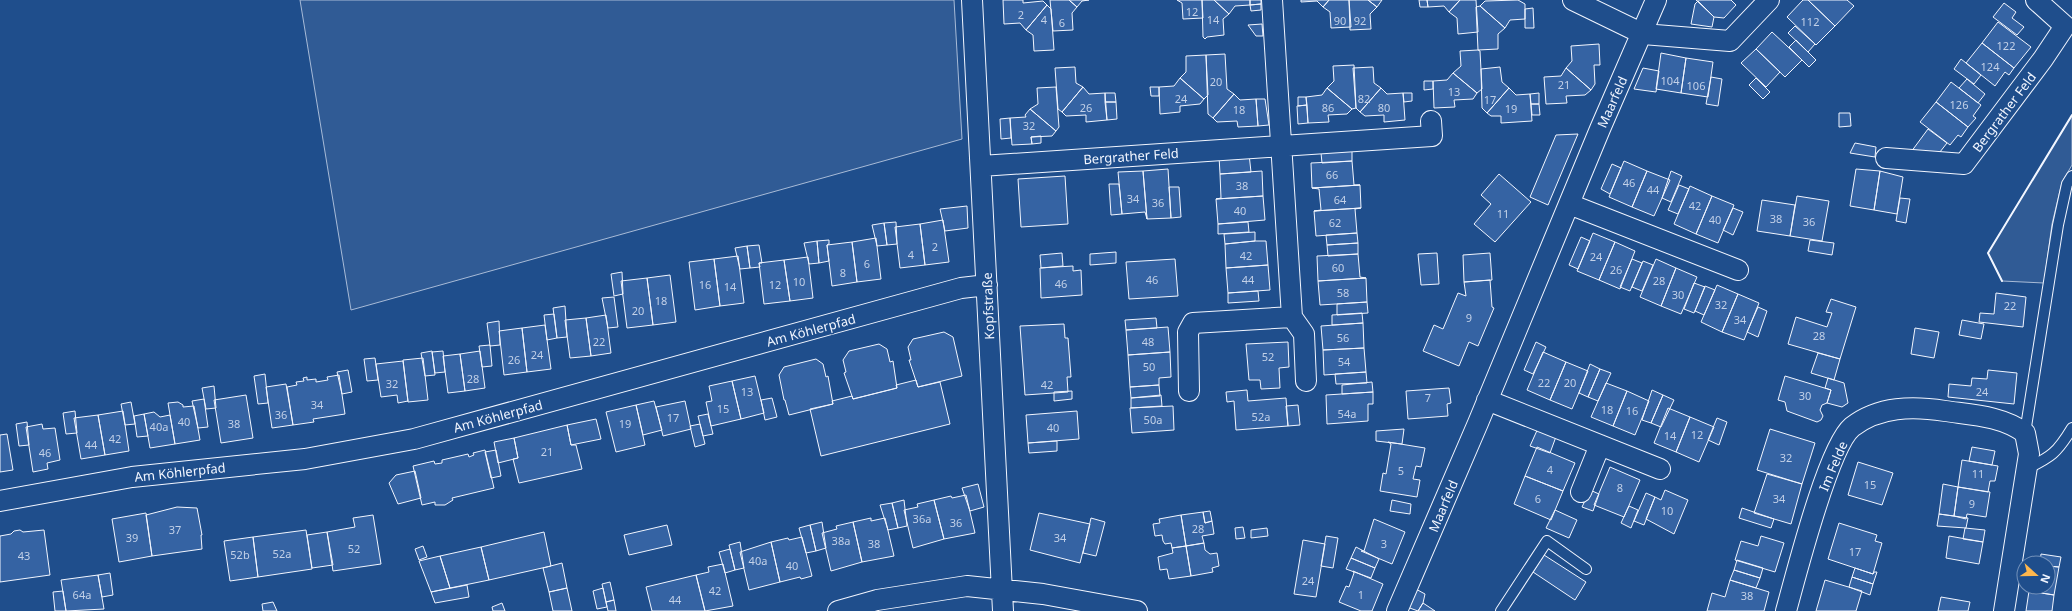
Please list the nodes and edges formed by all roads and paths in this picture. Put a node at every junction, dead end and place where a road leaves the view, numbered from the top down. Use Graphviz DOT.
graph roads {
  1 [pos="972,0"];
  2 [pos="1272,0"];
  3 [pos="1573,0"];
  4 [pos="1656,0"];
  5 [pos="1769,0"];
  6 [pos="2036,0"];
  7 [pos="1643,34"];
  8 [pos="1431,121"];
  9 [pos="1282,147"];
  10 [pos="1886,158"];
  11 [pos="981,166"];
  12 [pos="2072,176"];
  13 [pos="1569,204"];
  14 [pos="1738,270"];
  15 [pos="987,285"];
  16 [pos="1292,317"];
  17 [pos="1306,381"];
  18 [pos="1189,391"];
  19 [pos="1487,400"];
  20 [pos="2072,428"];
  21 [pos="2025,433"];
  22 [pos="1600,445"];
  23 [pos="1660,469"];
  24 [pos="2026,469"];
  25 [pos="1581,492"];
  26 [pos="0,501"];
  27 [pos="1586,569"];
  28 [pos="1002,590"];
  29 [pos="838,611"];
  30 [pos="1003,611"];
  31 [pos="1137,611"];
  32 [pos="1397,611"];
  33 [pos="1500,611"];
  34 [pos="1786,611"];
  35 [pos="2004,611"];
  1 -- 11 [label="street, Kopfstraße"];
  2 -- 9 [label="street"];
  3 -- 7 [label="street"];
  4 -- 7 [label="street, Maarfeld"];
  5 -- 7 [label="street"];
  6 -- 10 [label="street, Bergrather Feld"];
  7 -- 13 [label="street, Maarfeld"];
  8 -- 9 [label="street, Bergrather Feld"];
  9 -- 11 [label="street, Bergrather Feld"];
  9 -- 16 [label="street"];
  11 -- 15 [label="street, Kopfstraße"];
  12 -- 21 [label="lane"];
  13 -- 14 [label="street"];
  13 -- 19 [label="street, Maarfeld"];
  15 -- 26 [label="street, Am Köhlerpfad"];
  15 -- 28 [label="street, Kopfstraße"];
  16 -- 17 [label="street"];
  16 -- 18 [label="street"];
  19 -- 22 [label="street"];
  19 -- 32 [label="street, Maarfeld"];
  20 -- 24 [label="lane"];
  21 -- 24 [label="street"];
  21 -- 34 [label="street, Im Felde"];
  22 -- 23 [label="street"];
  22 -- 25 [label="street"];
  24 -- 35 [label="street"];
  27 -- 33 [label="lane"];
  28 -- 29 [label="street"];
  28 -- 30 [label="street, Kopfstraße"];
  28 -- 31 [label="street"];
}
